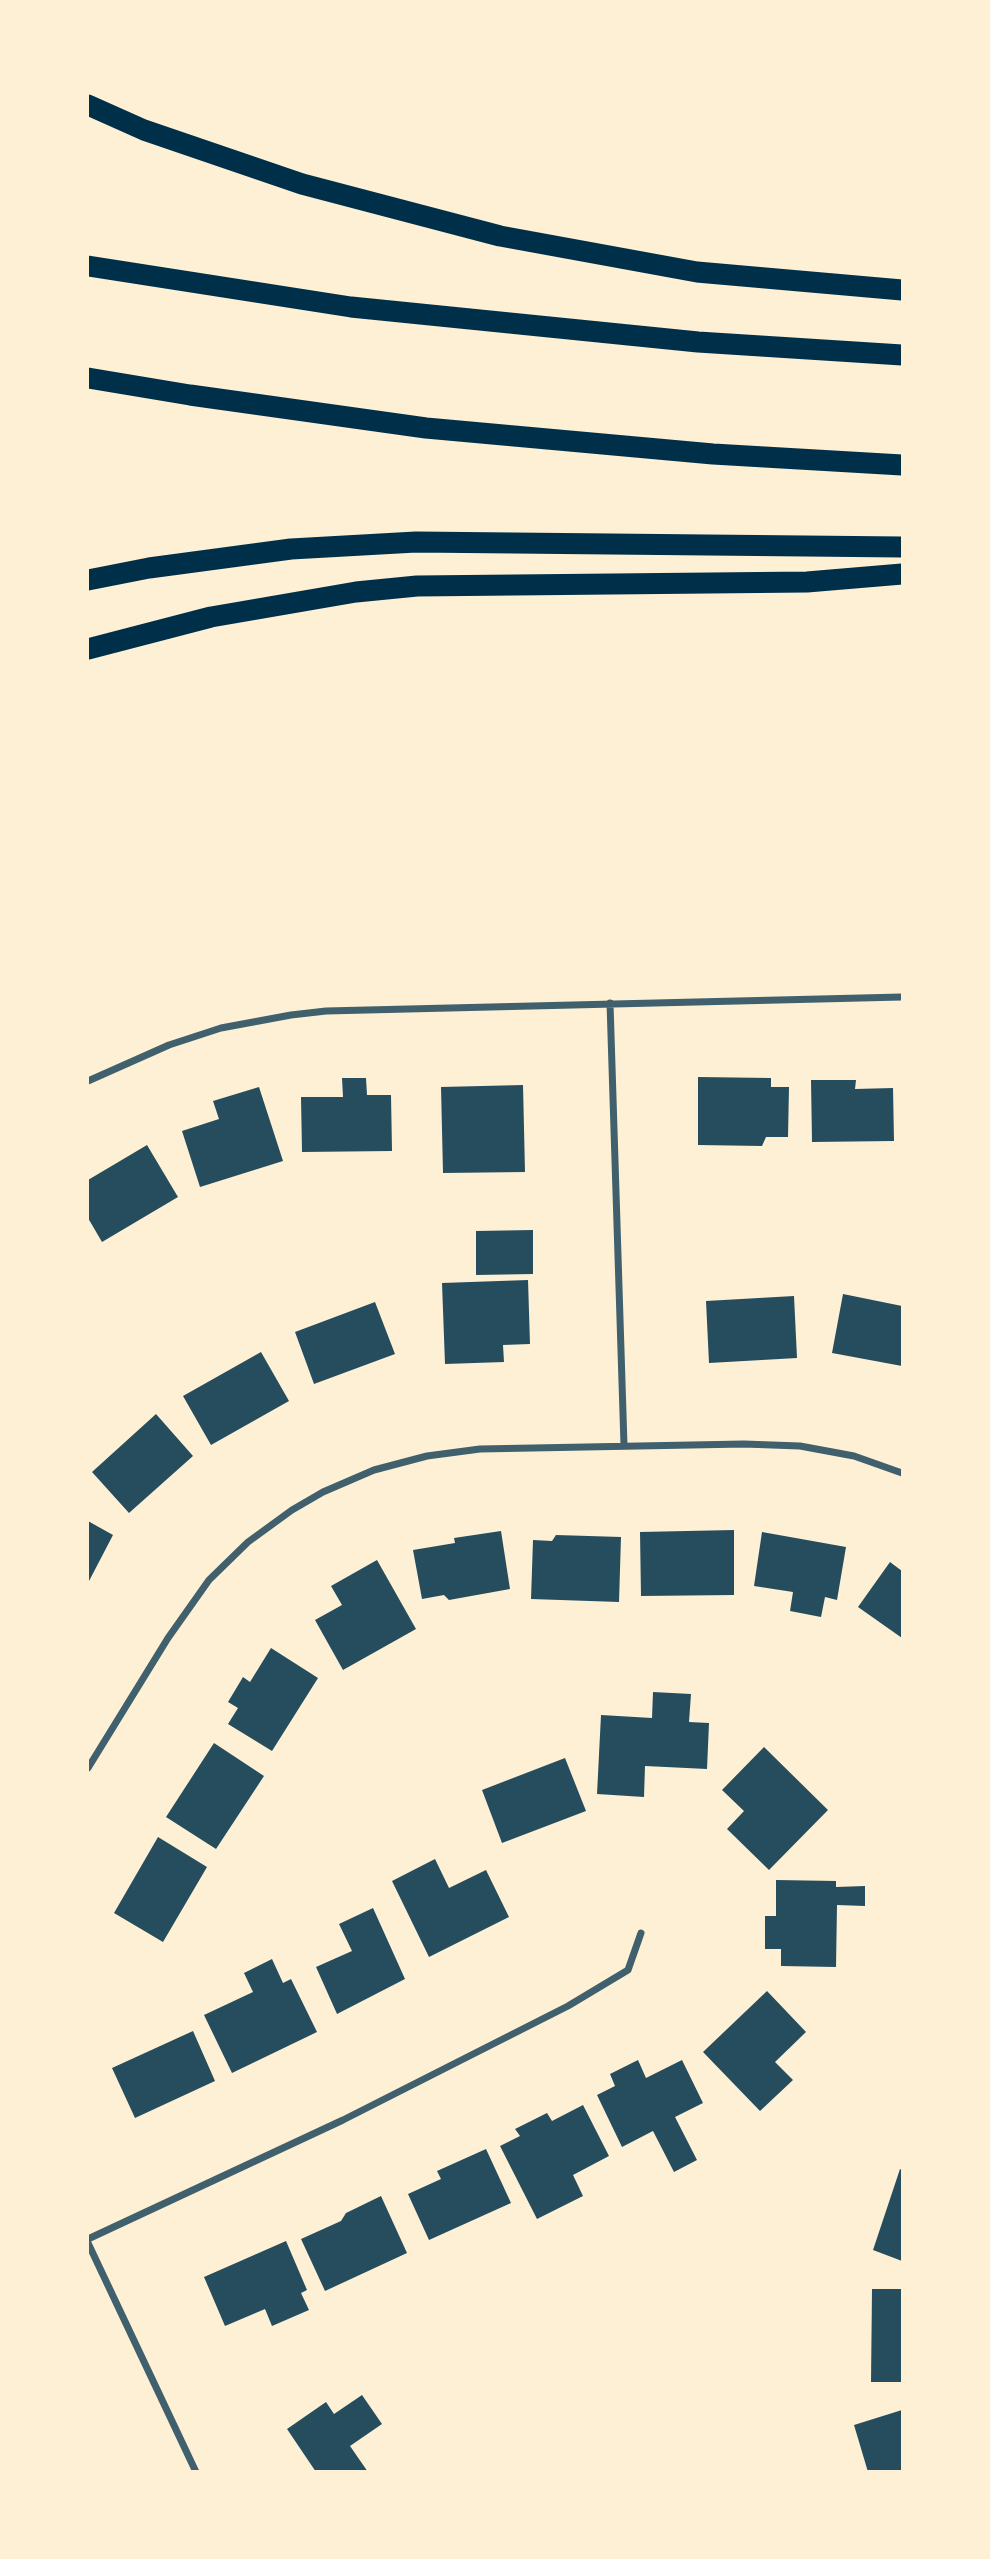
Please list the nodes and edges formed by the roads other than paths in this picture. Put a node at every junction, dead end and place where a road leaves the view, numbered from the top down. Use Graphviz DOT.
graph roads {
  1 [pos="88,105"];
  2 [pos="88,266"];
  3 [pos="902,290"];
  4 [pos="902,355"];
  5 [pos="88,378"];
  6 [pos="902,465"];
  7 [pos="902,547"];
  8 [pos="902,574"];
  9 [pos="88,580"];
  10 [pos="88,649"];
  11 [pos="902,997"];
  12 [pos="611,1003"];
  13 [pos="88,1081"];
  14 [pos="624,1446"];
  15 [pos="902,1473"];
  16 [pos="88,1768"];
  17 [pos="642,1933"];
  18 [pos="88,2241"];
  19 [pos="195,2472"];
  1 -- 3 [label="highway"];
  2 -- 4 [label="highway"];
  5 -- 6 [label="highway"];
  7 -- 9 [label="highway"];
  8 -- 10 [label="highway"];
  11 -- 12 [label="street"];
  12 -- 13 [label="street"];
  12 -- 14 [label="street"];
  14 -- 15 [label="street"];
  14 -- 16 [label="street"];
  17 -- 18 [label="street"];
  18 -- 19 [label="street"];
}
